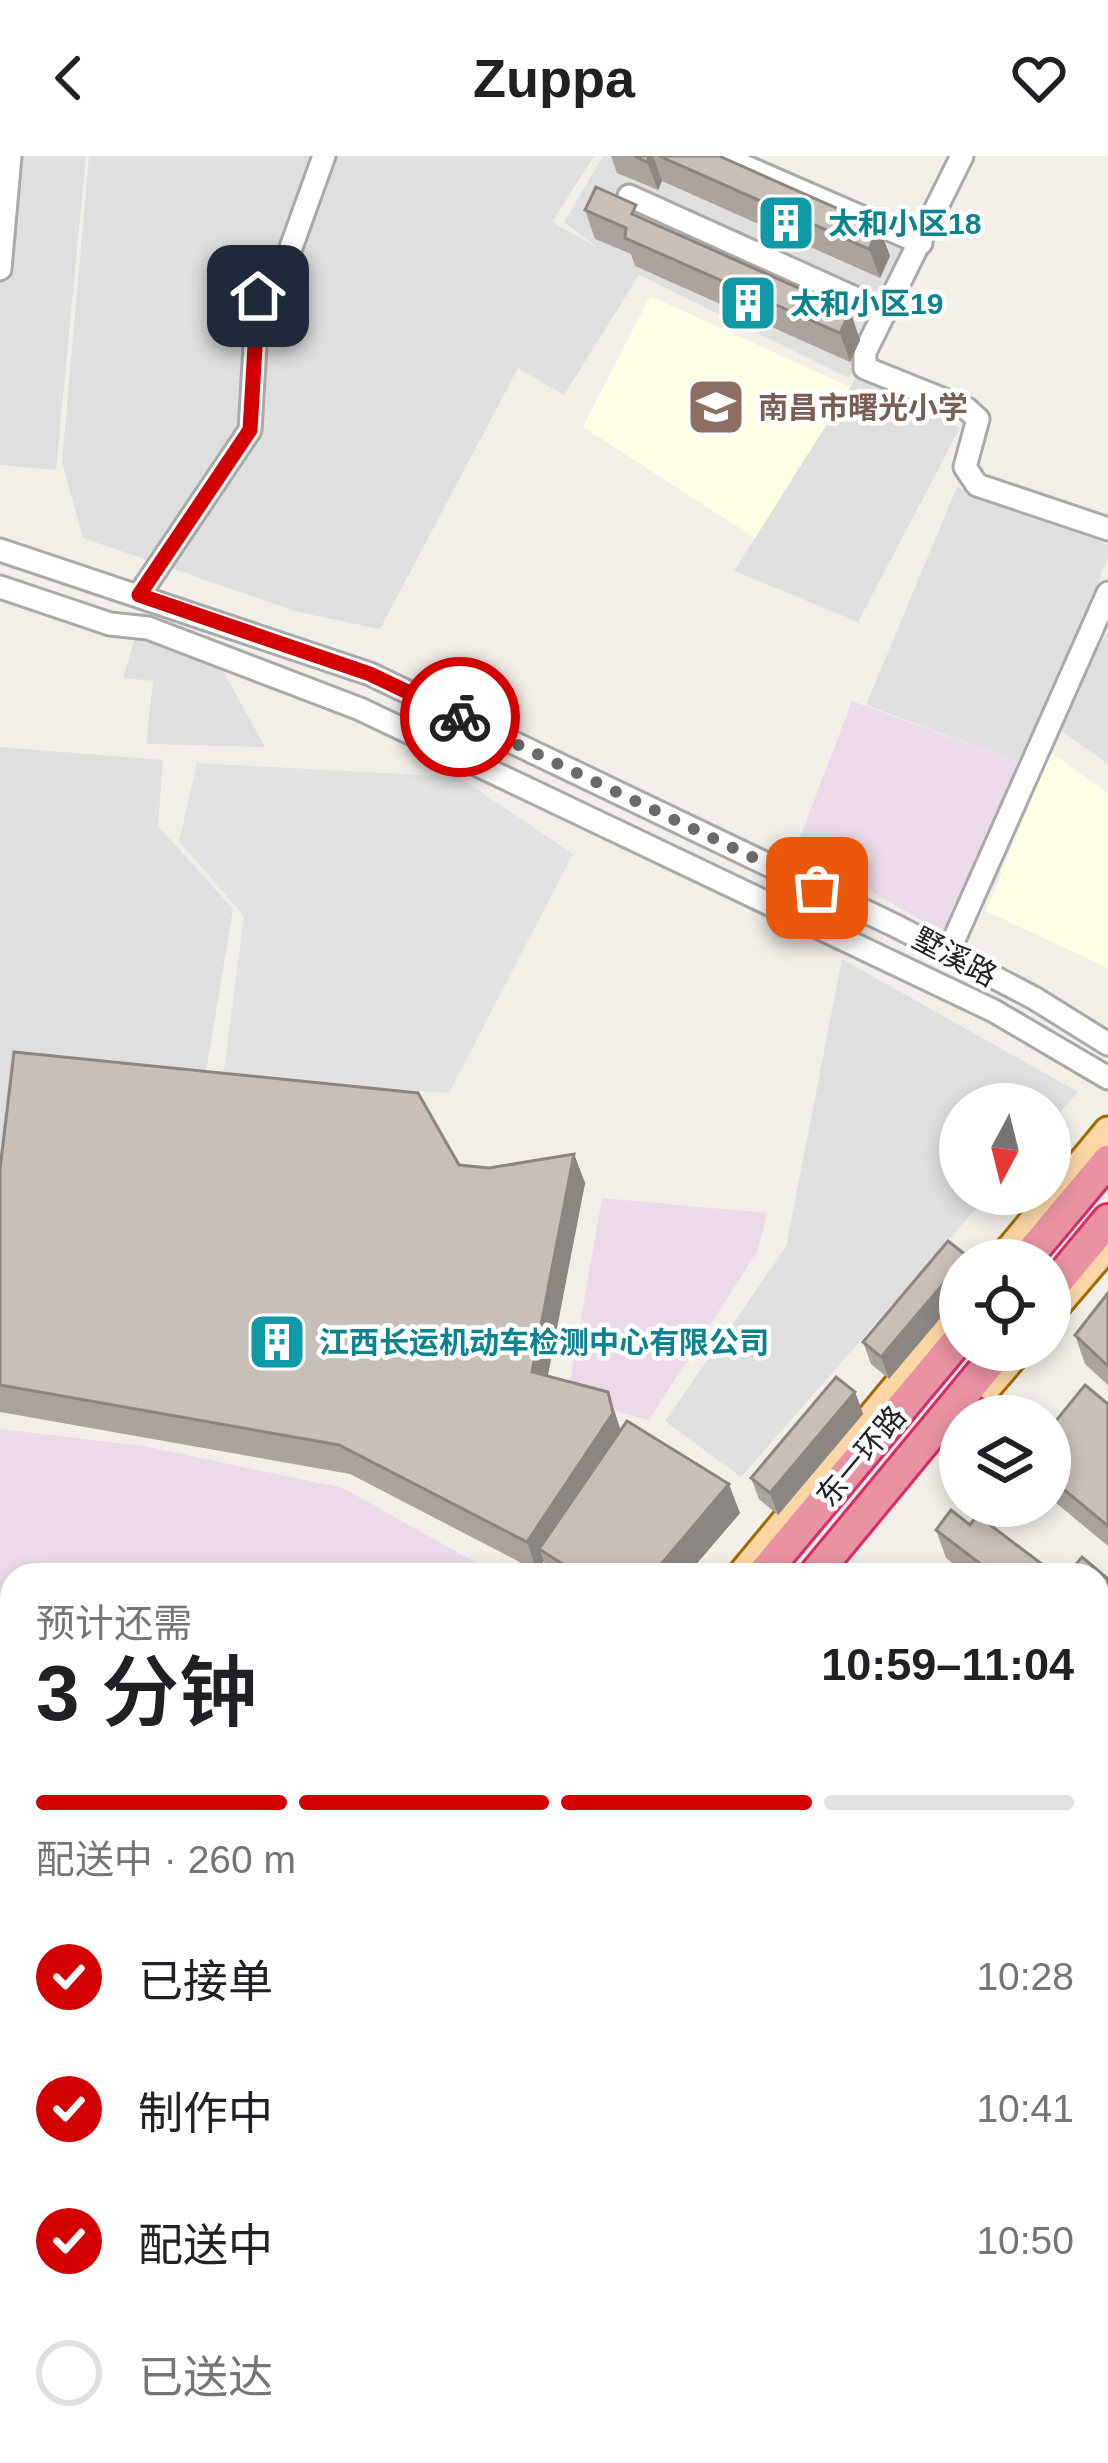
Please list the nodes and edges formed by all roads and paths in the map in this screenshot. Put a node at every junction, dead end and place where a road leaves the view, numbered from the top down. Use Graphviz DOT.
graph roads {
  1 [pos="10,156"];
  2 [pos="324,156"];
  3 [pos="721,156"];
  4 [pos="962,156"];
  5 [pos="629,196"];
  6 [pos="921,243"];
  7 [pos="0,269"];
  8 [pos="886,312"];
  9 [pos="1108,529"];
  10 [pos="0,550"];
  11 [pos="0,587"];
  12 [pos="1108,593"];
  13 [pos="139,595"];
  14 [pos="947,953"];
  15 [pos="1108,1044"];
  16 [pos="1108,1078"];
  17 [pos="1108,1131"];
  18 [pos="1108,1161"];
  19 [pos="1108,1220"];
  20 [pos="1018,1239"];
  21 [pos="1043,1239"];
  22 [pos="1108,1245"];
  23 [pos="1071,1265"];
  24 [pos="1071,1288"];
  25 [pos="939,1335"];
  26 [pos="939,1363"];
  27 [pos="983,1371"];
  28 [pos="1001,1371"];
  29 [pos="981,1395"];
  30 [pos="939,1443"];
  31 [pos="751,1563"];
  32 [pos="771,1563"];
  33 [pos="828,1563"];
  34 [pos="829,1563"];
  1 -- 7 [label="street"];
  2 -- 13 [label="street"];
  3 -- 6 [label="street"];
  4 -- 6 [label="street"];
  5 -- 8 [label="street"];
  6 -- 8 [label="street"];
  8 -- 9 [label="street"];
  10 -- 13 [label="street, 墅溪路"];
  11 -- 16 [label="street, 墅溪路"];
  12 -- 14 [label="street"];
  13 -- 14 [label="street, 墅溪路"];
  14 -- 15 [label="street, 墅溪路"];
  17 -- 20 [label="main road"];
  18 -- 21 [label="highway"];
  19 -- 23 [label="highway"];
  22 -- 24 [label="main road"];
  25 -- 31 [label="main road"];
  26 -- 32 [label="highway, 东一环路"];
  27 -- 33 [label="highway, 东一环路"];
  28 -- 29 [label="main road"];
  30 -- 34 [label="main road"];
}
